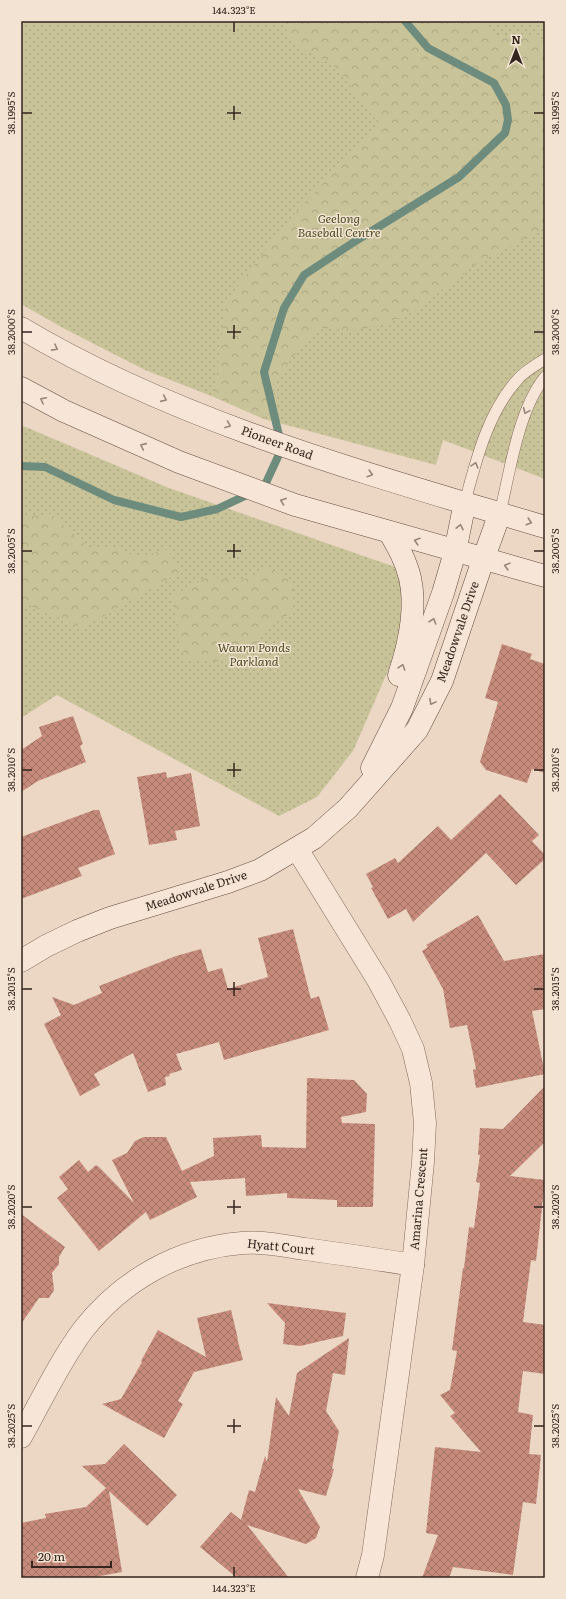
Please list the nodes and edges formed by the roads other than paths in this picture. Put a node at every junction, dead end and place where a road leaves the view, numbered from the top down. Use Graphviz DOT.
graph roads {
  1 [pos="21,328"];
  2 [pos="545,359"];
  3 [pos="545,377"];
  4 [pos="21,388"];
  5 [pos="465,502"];
  6 [pos="500,513"];
  7 [pos="545,527"];
  8 [pos="390,533"];
  9 [pos="455,552"];
  10 [pos="483,560"];
  11 [pos="545,576"];
  12 [pos="353,803"];
  13 [pos="297,849"];
  14 [pos="21,961"];
  15 [pos="413,1265"];
  16 [pos="21,1437"];
  17 [pos="367,1578"];
  1 -- 5 [label="street, Pioneer Road, one-way"];
  5 -- 2 [label="lane, one-way"];
  3 -- 6 [label="lane, one-way"];
  8 -- 4 [label="street, one-way"];
  5 -- 6 [label="street, Pioneer Road"];
  9 -- 5 [label="street, Meadowvale Drive, one-way"];
  6 -- 7 [label="street, Pioneer Road, one-way"];
  6 -- 10 [label="street, Meadowvale Drive"];
  9 -- 8 [label="street, one-way"];
  12 -- 8 [label="street, one-way"];
  9 -- 10 [label="street"];
  12 -- 9 [label="street, Meadowvale Drive, one-way"];
  11 -- 10 [label="street, one-way"];
  10 -- 12 [label="street, Meadowvale Drive, one-way"];
  12 -- 13 [label="street, Meadowvale Drive"];
  13 -- 14 [label="street, Meadowvale Drive"];
  13 -- 15 [label="street, Amarina Crescent"];
  15 -- 16 [label="street, Hyatt Court"];
  15 -- 17 [label="street, Amarina Crescent"];
}
